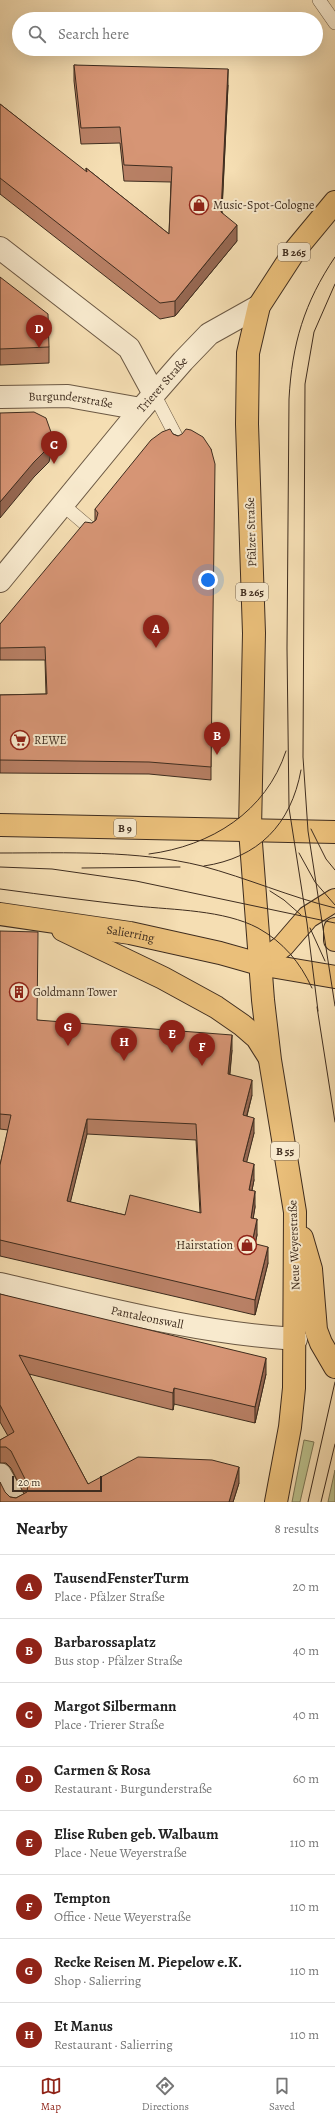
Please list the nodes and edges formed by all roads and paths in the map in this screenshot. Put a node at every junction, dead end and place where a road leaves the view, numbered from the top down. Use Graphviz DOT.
graph roads {
  1 [pos="319,0"];
  2 [pos="335,23"];
  3 [pos="335,202"];
  4 [pos="0,248"];
  5 [pos="259,306"];
  6 [pos="0,397"];
  7 [pos="147,402"];
  8 [pos="178,440"];
  9 [pos="63,505"];
  10 [pos="90,528"];
  11 [pos="0,581"];
  12 [pos="0,825"];
  13 [pos="250,830"];
  14 [pos="335,832"];
  15 [pos="335,900"];
  16 [pos="0,914"];
  17 [pos="40,919"];
  18 [pos="335,929"];
  19 [pos="335,940"];
  20 [pos="259,964"];
  21 [pos="335,977"];
  22 [pos="270,1060"];
  23 [pos="295,1212"];
  24 [pos="0,1284"];
  25 [pos="296,1339"];
  26 [pos="335,1367"];
  27 [pos="0,1474"];
  28 [pos="16,1502"];
  29 [pos="276,1502"];
  1 -- 2 [label="lane"];
  3 -- 5 [label="main road, Trierer Straße / B 265"];
  4 -- 7 [label="street"];
  5 -- 7 [label="street, Trierer Straße"];
  5 -- 13 [label="main road, Pfälzer Straße / B 265"];
  6 -- 7 [label="street, Burgunderstraße"];
  7 -- 8 [label="lane"];
  7 -- 9 [label="street, Trierer Straße"];
  9 -- 10 [label="lane"];
  9 -- 11 [label="street, Trierer Straße"];
  12 -- 13 [label="main road, B 9"];
  13 -- 14 [label="main road, B 9"];
  13 -- 20 [label="main road, Pfälzer Straße"];
  15 -- 20 [label="main road"];
  16 -- 17 [label="main road, Salierring"];
  17 -- 20 [label="main road, Salierring"];
  17 -- 22 [label="main road, B 55"];
  18 -- 19 [label="main road"];
  20 -- 21 [label="main road, Salierring"];
  20 -- 22 [label="main road, Neue Weyerstraße / B 55"];
  22 -- 23 [label="main road, Neue Weyerstraße / B 55"];
  23 -- 25 [label="main road, Neue Weyerstraße / B 55"];
  23 -- 26 [label="main road"];
  24 -- 25 [label="street, Pantaleonswall"];
  25 -- 29 [label="main road, Neue Weyerstraße / B 55"];
  27 -- 28 [label="street"];
}
